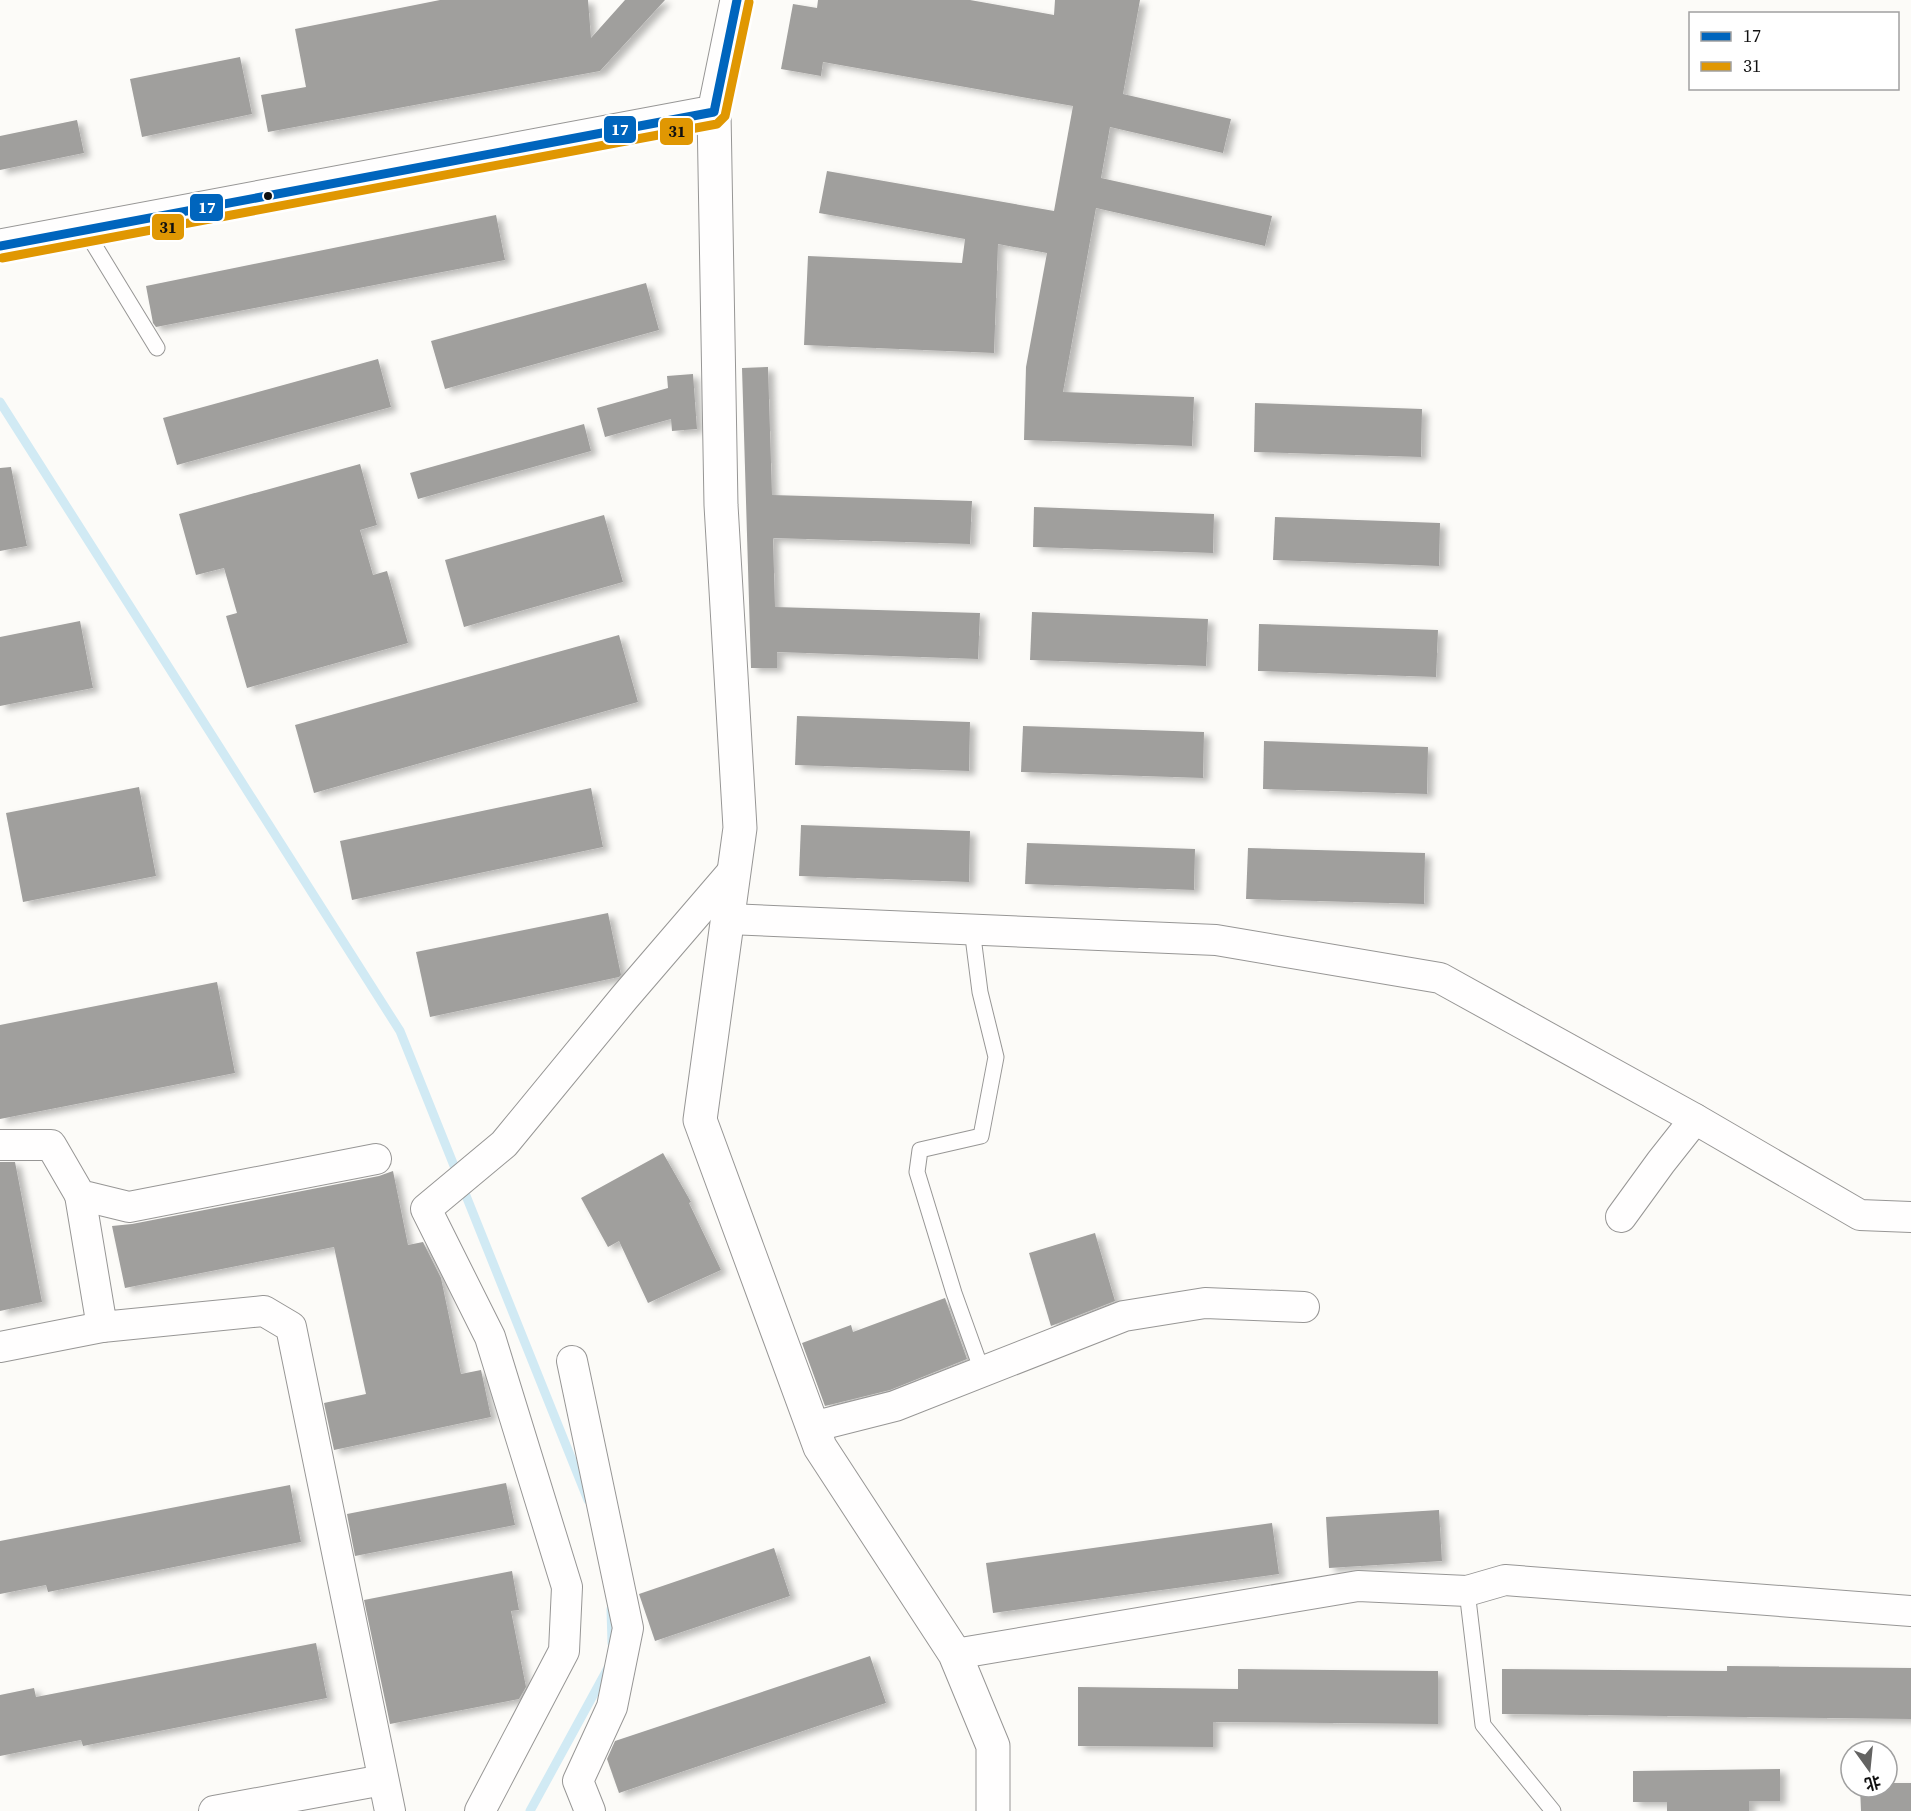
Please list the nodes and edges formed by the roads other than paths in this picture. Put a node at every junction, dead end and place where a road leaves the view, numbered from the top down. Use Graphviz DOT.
graph roads {
  1 [pos="736,0"];
  2 [pos="714,112"];
  3 [pos="85,230"];
  4 [pos="0,246"];
  5 [pos="157,348"];
  6 [pos="734,870"];
  7 [pos="728,918"];
  8 [pos="972,929"];
  9 [pos="1695,1119"];
  10 [pos="0,1145"];
  11 [pos="376,1159"];
  12 [pos="80,1195"];
  13 [pos="1911,1217"];
  14 [pos="1621,1218"];
  15 [pos="1304,1307"];
  16 [pos="102,1327"];
  17 [pos="0,1347"];
  18 [pos="572,1361"];
  19 [pos="982,1371"];
  20 [pos="812,1427"];
  21 [pos="1467,1591"];
  22 [pos="1911,1611"];
  23 [pos="955,1654"];
  24 [pos="383,1780"];
  25 [pos="214,1811"];
  26 [pos="390,1811"];
  27 [pos="480,1811"];
  28 [pos="590,1811"];
  29 [pos="993,1811"];
  30 [pos="1553,1811"];
  1 -- 2 [label="street"];
  2 -- 3 [label="street"];
  2 -- 6 [label="street"];
  3 -- 4 [label="street"];
  3 -- 5 [label="lane"];
  6 -- 7 [label="street"];
  6 -- 27 [label="street"];
  7 -- 8 [label="street"];
  7 -- 20 [label="street"];
  8 -- 9 [label="street"];
  8 -- 19 [label="lane"];
  9 -- 13 [label="street"];
  9 -- 14 [label="street"];
  10 -- 12 [label="street"];
  11 -- 12 [label="street"];
  12 -- 16 [label="street"];
  15 -- 19 [label="street"];
  16 -- 17 [label="street"];
  16 -- 24 [label="street"];
  18 -- 28 [label="street"];
  19 -- 20 [label="street"];
  20 -- 23 [label="street"];
  21 -- 22 [label="street"];
  21 -- 23 [label="street"];
  21 -- 30 [label="lane"];
  23 -- 29 [label="street"];
  24 -- 25 [label="street"];
  24 -- 26 [label="street"];
}
